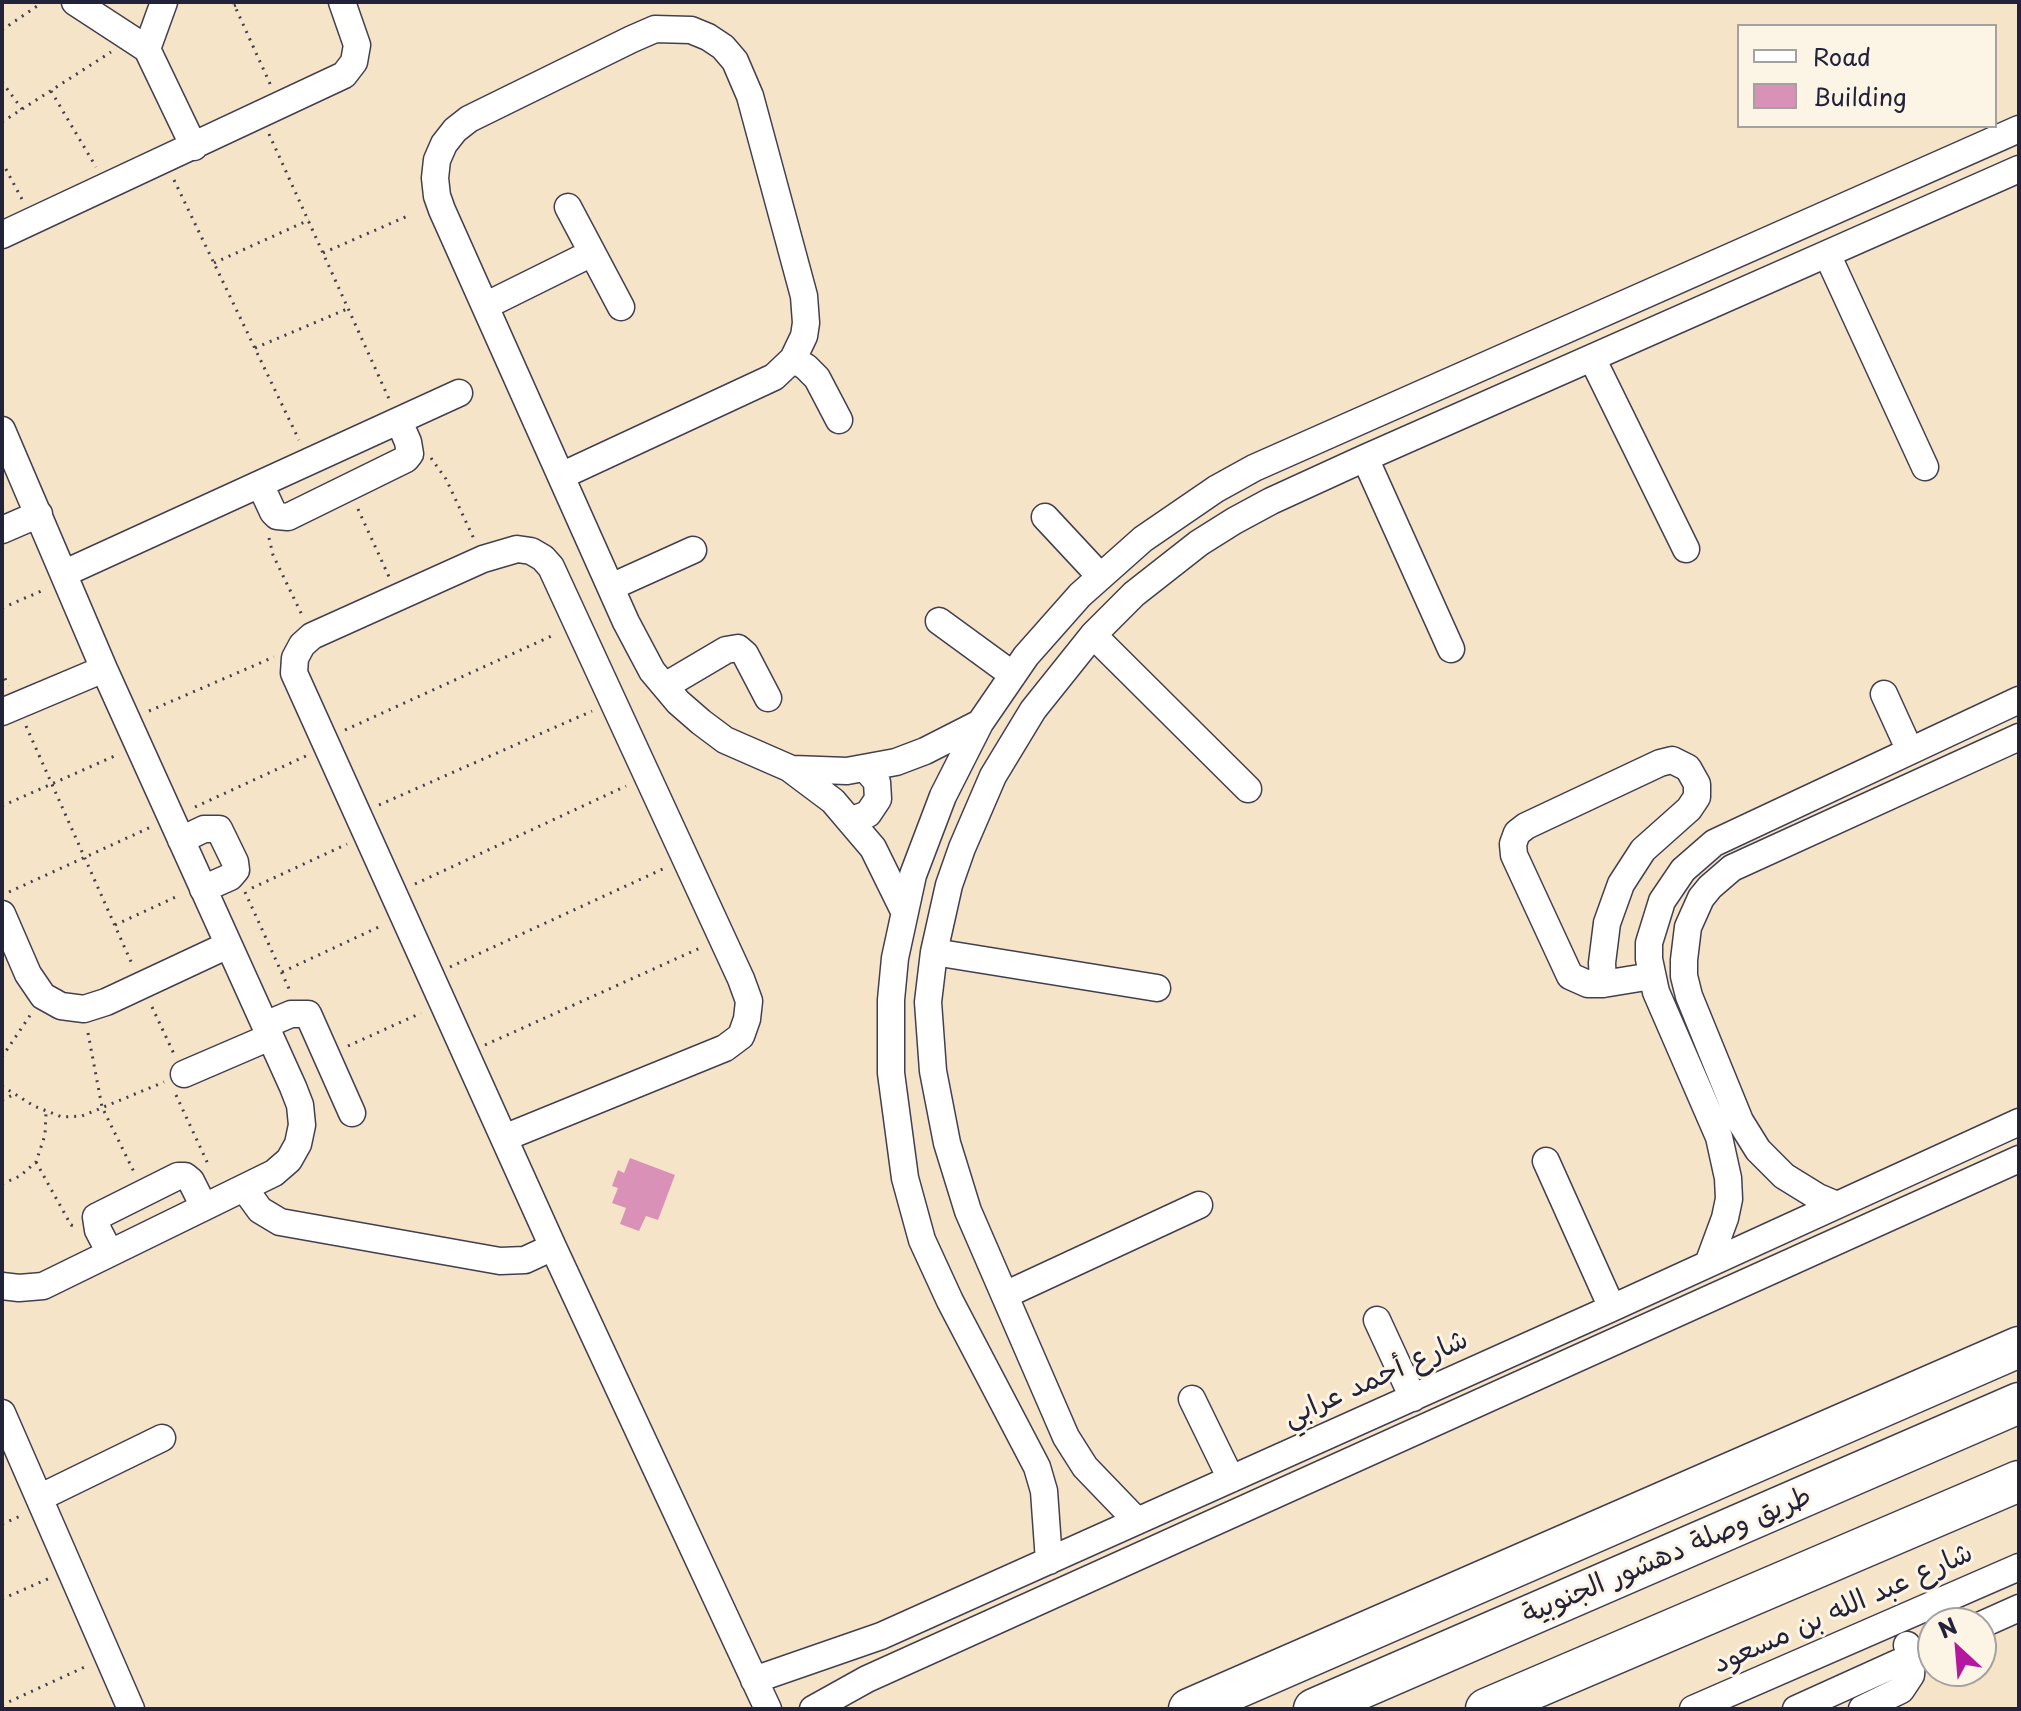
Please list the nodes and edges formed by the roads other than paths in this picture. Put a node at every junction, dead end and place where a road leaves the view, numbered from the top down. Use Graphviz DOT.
graph roads {
  1 [pos="75,2"];
  2 [pos="164,2"];
  3 [pos="342,2"];
  4 [pos="139,44"];
  5 [pos="2019,129"];
  6 [pos="194,147"];
  7 [pos="2019,169"];
  8 [pos="1914,175"];
  9 [pos="568,207"];
  10 [pos="1930,208"];
  11 [pos="2,235"];
  12 [pos="592,253"];
  13 [pos="1827,254"];
  14 [pos="485,306"];
  15 [pos="621,307"];
  16 [pos="1592,358"];
  17 [pos="793,359"];
  18 [pos="459,393"];
  19 [pos="1396,405"];
  20 [pos="839,420"];
  21 [pos="399,421"];
  22 [pos="2,430"];
  23 [pos="1409,439"];
  24 [pos="1365,458"];
  25 [pos="1925,467"];
  26 [pos="561,476"];
  27 [pos="260,484"];
  28 [pos="39,514"];
  29 [pos="1045,517"];
  30 [pos="2,530"];
  31 [pos="1686,549"];
  32 [pos="693,550"];
  33 [pos="66,576"];
  34 [pos="1100,576"];
  35 [pos="611,587"];
  36 [pos="939,621"];
  37 [pos="1093,635"];
  38 [pos="1451,649"];
  39 [pos="104,669"];
  40 [pos="1013,675"];
  41 [pos="665,686"];
  42 [pos="1884,694"];
  43 [pos="768,698"];
  44 [pos="2019,700"];
  45 [pos="10,709"];
  46 [pos="980,723"];
  47 [pos="2019,737"];
  48 [pos="1910,751"];
  49 [pos="789,768"];
  50 [pos="866,769"];
  51 [pos="1248,789"];
  52 [pos="852,820"];
  53 [pos="181,840"];
  54 [pos="1652,841"];
  55 [pos="1683,870"];
  56 [pos="202,887"];
  57 [pos="904,911"];
  58 [pos="2,914"];
  59 [pos="228,945"];
  60 [pos="934,952"];
  61 [pos="1652,976"];
  62 [pos="1603,984"];
  63 [pos="1157,988"];
  64 [pos="268,1031"];
  65 [pos="329,1062"];
  66 [pos="176,1077"];
  67 [pos="293,1087"];
  68 [pos="352,1113"];
  69 [pos="2019,1122"];
  70 [pos="504,1138"];
  71 [pos="2019,1159"];
  72 [pos="1546,1161"];
  73 [pos="224,1197"];
  74 [pos="1199,1205"];
  75 [pos="1837,1205"];
  76 [pos="553,1247"];
  77 [pos="110,1253"];
  78 [pos="1708,1264"];
  79 [pos="2,1286"];
  80 [pos="1005,1295"];
  81 [pos="1612,1308"];
  82 [pos="1377,1320"];
  83 [pos="2019,1347"];
  84 [pos="1413,1398"];
  85 [pos="1192,1399"];
  86 [pos="2019,1403"];
  87 [pos="2,1413"];
  88 [pos="162,1438"];
  89 [pos="1288,1454"];
  90 [pos="1231,1479"];
  91 [pos="2019,1481"];
  92 [pos="1300,1482"];
  93 [pos="31,1506"];
  94 [pos="1137,1521"];
  95 [pos="1049,1561"];
  96 [pos="2019,1567"];
  97 [pos="2019,1608"];
  98 [pos="1997,1618"];
  99 [pos="1897,1621"];
  100 [pos="1917,1646"];
  101 [pos="1917,1654"];
  102 [pos="1917,1662"];
  103 [pos="754,1680"];
  104 [pos="131,1709"];
  105 [pos="768,1709"];
  106 [pos="813,1709"];
  107 [pos="1189,1709"];
  108 [pos="1314,1709"];
  109 [pos="1486,1709"];
  110 [pos="1693,1709"];
  111 [pos="1796,1709"];
  112 [pos="1862,1709"];
  1 -- 4 [label="street"];
  2 -- 4 [label="street"];
  3 -- 6 [label="street"];
  4 -- 6 [label="street"];
  5 -- 8 [label="street"];
  6 -- 11 [label="street"];
  7 -- 10 [label="street"];
  8 -- 10 [label="street"];
  8 -- 19 [label="street"];
  9 -- 12 [label="street"];
  10 -- 13 [label="street"];
  12 -- 14 [label="street"];
  12 -- 15 [label="street"];
  13 -- 16 [label="street"];
  13 -- 25 [label="street"];
  14 -- 17 [label="street"];
  14 -- 26 [label="street"];
  16 -- 23 [label="street"];
  16 -- 31 [label="street"];
  17 -- 20 [label="street"];
  17 -- 26 [label="street"];
  18 -- 21 [label="street"];
  19 -- 23 [label="street"];
  19 -- 34 [label="street"];
  21 -- 27 [label="street"];
  21 -- 27 [label="street"];
  22 -- 28 [label="street"];
  23 -- 24 [label="street"];
  24 -- 37 [label="street"];
  24 -- 38 [label="street"];
  26 -- 35 [label="street"];
  27 -- 33 [label="street"];
  28 -- 30 [label="street"];
  28 -- 33 [label="street"];
  29 -- 34 [label="street"];
  32 -- 35 [label="street"];
  33 -- 39 [label="street"];
  34 -- 40 [label="street"];
  35 -- 41 [label="street"];
  36 -- 40 [label="street"];
  37 -- 51 [label="street"];
  37 -- 60 [label="street"];
  39 -- 45 [label="street"];
  39 -- 53 [label="street"];
  40 -- 46 [label="street"];
  41 -- 43 [label="street"];
  41 -- 49 [label="street"];
  42 -- 48 [label="street"];
  44 -- 48 [label="street"];
  46 -- 50 [label="street"];
  46 -- 57 [label="street"];
  47 -- 75 [label="street"];
  48 -- 55 [label="street"];
  49 -- 50 [label="street"];
  49 -- 52 [label="street"];
  50 -- 52 [label="street"];
  52 -- 57 [label="street"];
  53 -- 56 [label="street"];
  53 -- 56 [label="street"];
  54 -- 55 [label="street"];
  54 -- 62 [label="street"];
  54 -- 62 [label="street"];
  55 -- 61 [label="street"];
  56 -- 59 [label="street"];
  57 -- 95 [label="street"];
  58 -- 59 [label="street"];
  59 -- 64 [label="street"];
  60 -- 63 [label="street"];
  60 -- 80 [label="street"];
  61 -- 62 [label="street"];
  61 -- 78 [label="street"];
  64 -- 65 [label="street"];
  64 -- 66 [label="street"];
  64 -- 67 [label="street"];
  65 -- 67 [label="street"];
  65 -- 68 [label="street"];
  67 -- 73 [label="street"];
  69 -- 75 [label="street, شارع أحمد عرابي"];
  70 -- 70 [label="street"];
  70 -- 76 [label="street"];
  71 -- 92 [label="street"];
  72 -- 81 [label="street"];
  73 -- 76 [label="street"];
  73 -- 77 [label="street"];
  73 -- 77 [label="street"];
  74 -- 80 [label="street"];
  75 -- 78 [label="street, شارع أحمد عرابي"];
  76 -- 103 [label="street"];
  77 -- 79 [label="street"];
  78 -- 81 [label="street, شارع أحمد عرابي"];
  80 -- 94 [label="street"];
  81 -- 84 [label="street, شارع أحمد عرابي"];
  82 -- 84 [label="street"];
  83 -- 107 [label="highway"];
  84 -- 89 [label="street, شارع أحمد عرابي"];
  85 -- 90 [label="street"];
  86 -- 108 [label="highway, طريق وصلة دهشور الجنوبية"];
  87 -- 93 [label="street"];
  88 -- 93 [label="street"];
  89 -- 90 [label="street, شارع أحمد عرابي"];
  89 -- 92 [label="street"];
  90 -- 94 [label="street, شارع أحمد عرابي"];
  91 -- 109 [label="highway"];
  92 -- 106 [label="street"];
  93 -- 104 [label="street"];
  94 -- 95 [label="street, شارع أحمد عرابي"];
  95 -- 103 [label="street, شارع أحمد عرابي"];
  96 -- 99 [label="street, شارع عبد الله بن مسعود"];
  97 -- 98 [label="street"];
  99 -- 100 [label="street"];
  99 -- 110 [label="street, شارع عبد الله بن مسعود"];
  101 -- 111 [label="street"];
  102 -- 112 [label="street"];
  103 -- 105 [label="street"];
}
